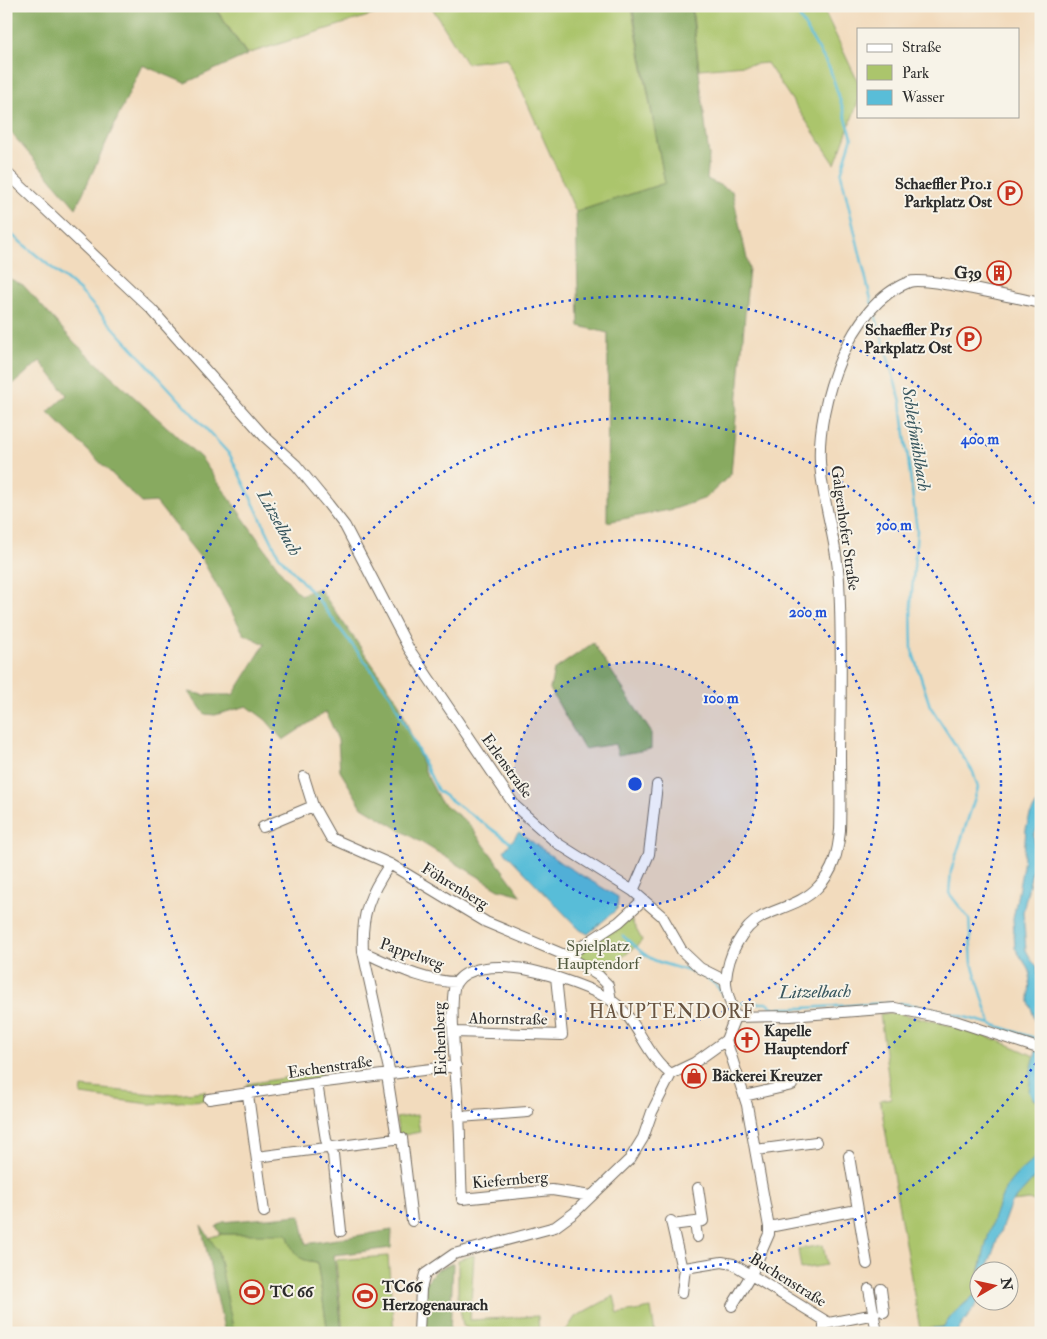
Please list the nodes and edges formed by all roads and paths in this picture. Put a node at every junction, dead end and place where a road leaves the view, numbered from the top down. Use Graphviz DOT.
graph roads {
  1 [pos="6,172"];
  2 [pos="1041,303"];
  3 [pos="304,777"];
  4 [pos="656,785"];
  5 [pos="313,806"];
  6 [pos="263,827"];
  7 [pos="390,864"];
  8 [pos="633,892"];
  9 [pos="642,900"];
  10 [pos="363,952"];
  11 [pos="567,956"];
  12 [pos="556,977"];
  13 [pos="726,981"];
  14 [pos="457,982"];
  15 [pos="611,1000"];
  16 [pos="735,1017"];
  17 [pos="454,1032"];
  18 [pos="726,1040"];
  19 [pos="1041,1050"];
  20 [pos="456,1066"];
  21 [pos="389,1074"];
  22 [pos="671,1074"];
  23 [pos="317,1083"];
  24 [pos="792,1085"];
  25 [pos="248,1095"];
  26 [pos="744,1096"];
  27 [pos="209,1099"];
  28 [pos="528,1112"];
  29 [pos="459,1117"];
  30 [pos="397,1139"];
  31 [pos="816,1142"];
  32 [pos="330,1147"];
  33 [pos="756,1150"];
  34 [pos="849,1156"];
  35 [pos="257,1157"];
  36 [pos="698,1188"];
  37 [pos="591,1196"];
  38 [pos="462,1199"];
  39 [pos="858,1210"];
  40 [pos="264,1212"];
  41 [pos="412,1221"];
  42 [pos="695,1222"];
  43 [pos="769,1228"];
  44 [pos="341,1231"];
  45 [pos="697,1237"];
  46 [pos="867,1264"];
  47 [pos="685,1268"];
  48 [pos="751,1275"];
  49 [pos="868,1289"];
  50 [pos="881,1289"];
  51 [pos="682,1293"];
  52 [pos="732,1306"];
  53 [pos="879,1313"];
  54 [pos="824,1320"];
  55 [pos="418,1333"];
  56 [pos="824,1333"];
  57 [pos="877,1333"];
  1 -- 8 [label="street, Erlenstraße"];
  2 -- 13 [label="street, Galgenhofer Straße"];
  3 -- 5 [label="street, Föhrenberg"];
  4 -- 8 [label="street"];
  5 -- 6 [label="street"];
  5 -- 7 [label="street, Föhrenberg"];
  7 -- 10 [label="street, Pappelweg"];
  7 -- 11 [label="street, Föhrenberg"];
  8 -- 9 [label="street, Erlenstraße"];
  9 -- 11 [label="street"];
  9 -- 13 [label="street, Erlenstraße"];
  10 -- 14 [label="street, Pappelweg"];
  10 -- 21 [label="street"];
  11 -- 15 [label="street, Föhrenberg"];
  12 -- 14 [label="street, Eichenberg"];
  12 -- 15 [label="street, Eichenberg"];
  12 -- 17 [label="street, Ahornstraße"];
  13 -- 16 [label="street"];
  14 -- 17 [label="street, Eichenberg"];
  15 -- 22 [label="street, Eichenberg"];
  16 -- 18 [label="street"];
  16 -- 19 [label="street"];
  17 -- 20 [label="street, Eichenberg"];
  18 -- 22 [label="street"];
  18 -- 26 [label="street"];
  20 -- 21 [label="street, Eschenstraße"];
  20 -- 29 [label="street, Eichenberg"];
  21 -- 23 [label="street, Eschenstraße"];
  21 -- 30 [label="street"];
  22 -- 37 [label="street"];
  23 -- 25 [label="street, Eschenstraße"];
  23 -- 32 [label="street"];
  24 -- 26 [label="street"];
  25 -- 27 [label="street, Eschenstraße"];
  25 -- 35 [label="street"];
  26 -- 33 [label="street"];
  28 -- 29 [label="street"];
  29 -- 38 [label="street, Eichenberg"];
  30 -- 32 [label="street"];
  30 -- 41 [label="street"];
  31 -- 33 [label="street"];
  32 -- 35 [label="street"];
  32 -- 44 [label="street"];
  33 -- 43 [label="street"];
  34 -- 39 [label="street"];
  35 -- 40 [label="street"];
  36 -- 42 [label="street"];
  37 -- 38 [label="street, Kiefernberg"];
  37 -- 55 [label="street"];
  39 -- 43 [label="street"];
  39 -- 46 [label="street"];
  42 -- 45 [label="street"];
  42 -- 47 [label="street"];
  43 -- 48 [label="street"];
  47 -- 48 [label="street, Buchenstraße"];
  47 -- 51 [label="street"];
  48 -- 52 [label="street"];
  48 -- 54 [label="street, Buchenstraße"];
  49 -- 53 [label="street"];
  50 -- 53 [label="street"];
  53 -- 54 [label="street, Buchenstraße"];
  53 -- 57 [label="street"];
  54 -- 56 [label="street"];
}
